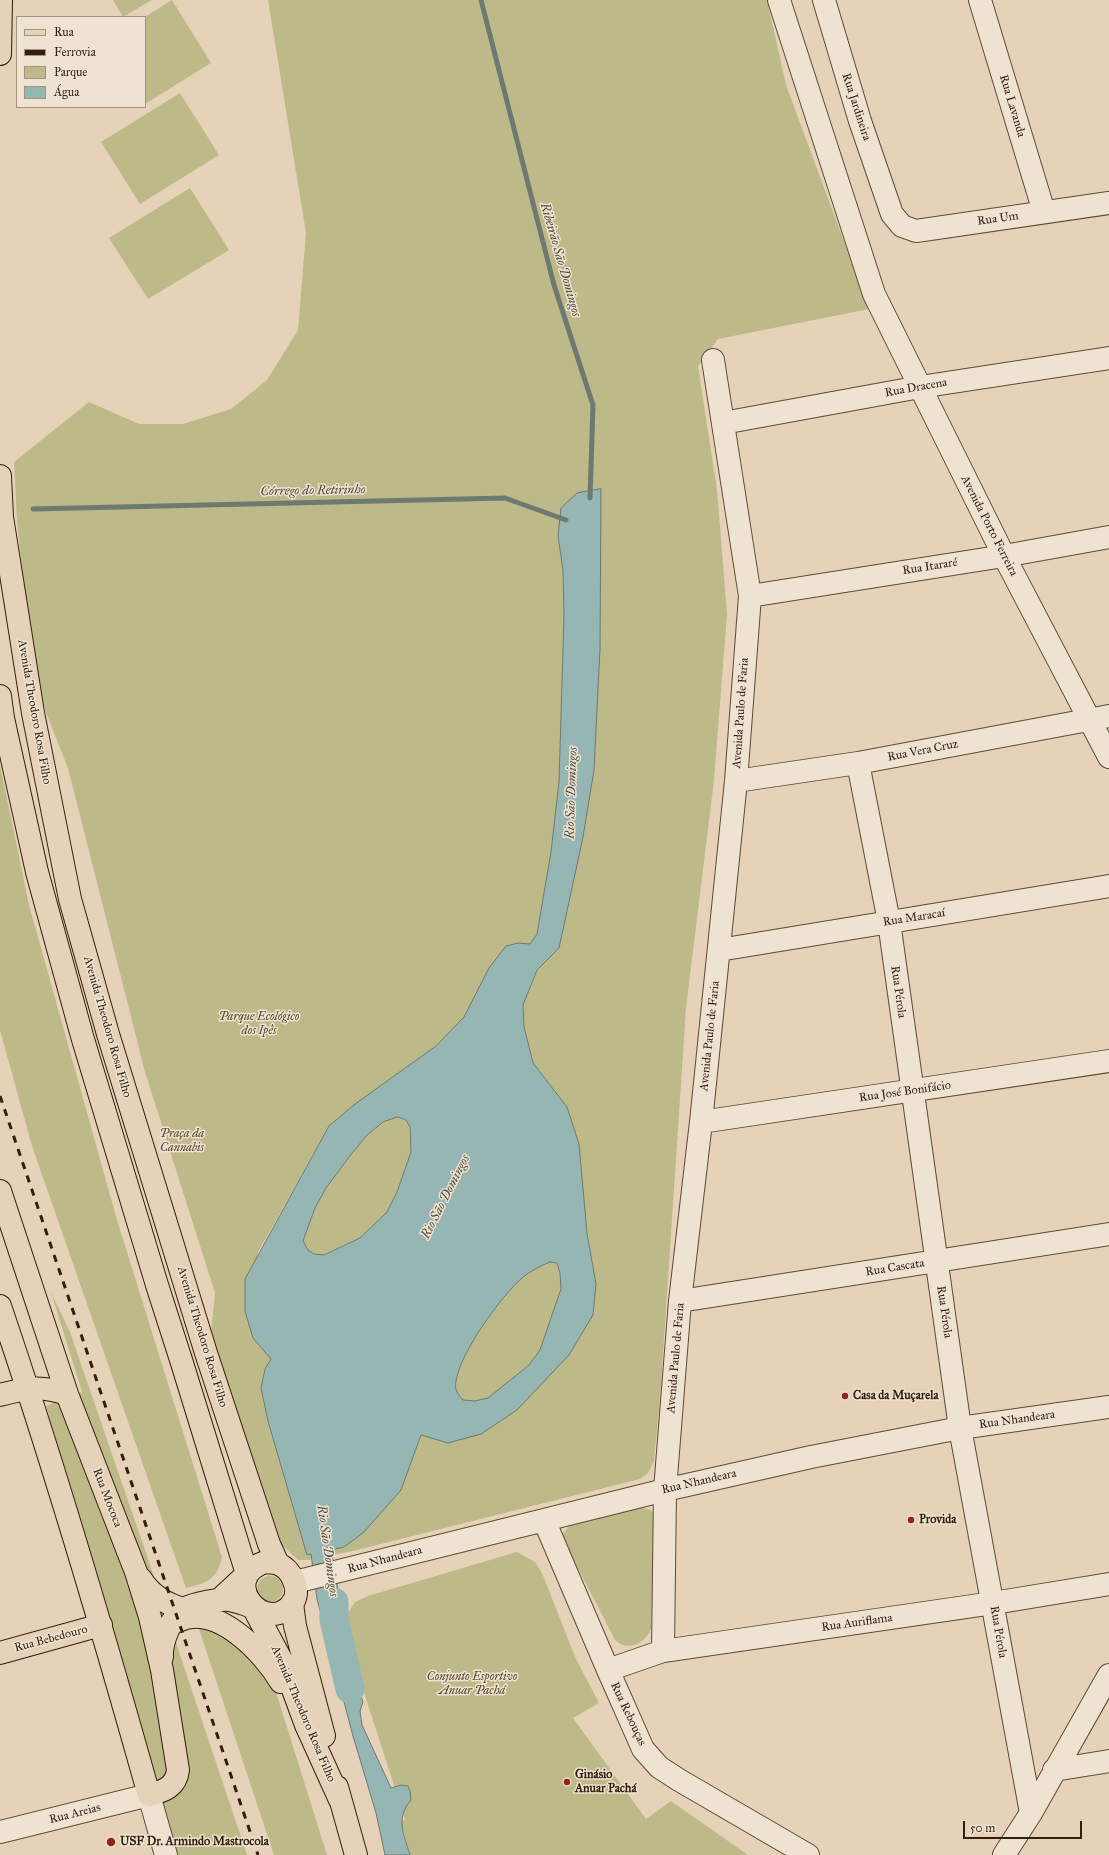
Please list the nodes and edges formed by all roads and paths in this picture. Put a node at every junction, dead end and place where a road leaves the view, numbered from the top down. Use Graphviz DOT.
graph roads {
  1 [pos="1,0"];
  2 [pos="779,0"];
  3 [pos="824,0"];
  4 [pos="980,0"];
  5 [pos="0,54"];
  6 [pos="1109,202"];
  7 [pos="1044,212"];
  8 [pos="892,214"];
  9 [pos="1109,358"];
  10 [pos="713,360"];
  11 [pos="920,387"];
  12 [pos="723,422"];
  13 [pos="0,476"];
  14 [pos="1109,537"];
  15 [pos="1004,556"];
  16 [pos="750,596"];
  17 [pos="0,696"];
  18 [pos="33,713"];
  19 [pos="3,718"];
  20 [pos="1100,718"];
  21 [pos="1109,757"];
  22 [pos="858,764"];
  23 [pos="44,774"];
  24 [pos="17,780"];
  25 [pos="736,781"];
  26 [pos="1109,886"];
  27 [pos="889,922"];
  28 [pos="718,950"];
  29 [pos="1109,1061"];
  30 [pos="912,1091"];
  31 [pos="701,1122"];
  32 [pos="0,1191"];
  33 [pos="160,1199"];
  34 [pos="135,1209"];
  35 [pos="1109,1234"];
  36 [pos="937,1262"];
  37 [pos="184,1277"];
  38 [pos="157,1285"];
  39 [pos="680,1301"];
  40 [pos="0,1306"];
  41 [pos="28,1388"];
  42 [pos="67,1394"];
  43 [pos="0,1395"];
  44 [pos="1109,1407"];
  45 [pos="960,1428"];
  46 [pos="665,1490"];
  47 [pos="544,1520"];
  48 [pos="278,1564"];
  49 [pos="136,1572"];
  50 [pos="247,1574"];
  51 [pos="303,1580"];
  52 [pos="1109,1584"];
  53 [pos="219,1600"];
  54 [pos="292,1603"];
  55 [pos="993,1603"];
  56 [pos="253,1607"];
  57 [pos="178,1616"];
  58 [pos="101,1625"];
  59 [pos="664,1650"];
  60 [pos="0,1653"];
  61 [pos="162,1670"];
  62 [pos="608,1670"];
  63 [pos="1109,1675"];
  64 [pos="306,1724"];
  65 [pos="1109,1761"];
  66 [pos="1054,1770"];
  67 [pos="149,1795"];
  68 [pos="340,1800"];
  69 [pos="1031,1812"];
  70 [pos="0,1832"];
  71 [pos="166,1855"];
  72 [pos="356,1855"];
  73 [pos="808,1855"];
  74 [pos="1004,1855"];
  1 -- 5 [label="main road"];
  2 -- 11 [label="street, Avenida Porto Ferreira"];
  3 -- 8 [label="street, Rua Jardineira"];
  4 -- 7 [label="street, Rua Lavanda"];
  6 -- 7 [label="street, Rua Um"];
  7 -- 8 [label="street, Rua Um"];
  9 -- 11 [label="street, Rua Dracena"];
  10 -- 12 [label="street, Avenida Paulo de Faria"];
  11 -- 12 [label="street, Rua Dracena"];
  11 -- 15 [label="street, Avenida Porto Ferreira"];
  12 -- 16 [label="street, Avenida Paulo de Faria"];
  13 -- 18 [label="main road, Avenida Theodoro Rosa Filho"];
  14 -- 15 [label="street, Rua Itararé"];
  15 -- 16 [label="street, Rua Itararé"];
  15 -- 20 [label="street, Avenida Porto Ferreira"];
  16 -- 25 [label="street, Avenida Paulo de Faria"];
  17 -- 19 [label="main road, Avenida Theodoro Rosa Filho"];
  18 -- 19 [label="main road"];
  18 -- 23 [label="main road, Avenida Theodoro Rosa Filho"];
  19 -- 24 [label="main road, Avenida Theodoro Rosa Filho"];
  20 -- 21 [label="street, Avenida Porto Ferreira"];
  20 -- 22 [label="street, Rua Vera Cruz"];
  22 -- 25 [label="street, Rua Vera Cruz"];
  22 -- 27 [label="street, Rua Pérola"];
  23 -- 24 [label="main road"];
  23 -- 33 [label="main road, Avenida Theodoro Rosa Filho"];
  24 -- 34 [label="main road, Avenida Theodoro Rosa Filho"];
  25 -- 28 [label="street, Avenida Paulo de Faria"];
  26 -- 27 [label="street, Rua Maracaí"];
  27 -- 28 [label="street, Rua Maracaí"];
  27 -- 30 [label="street, Rua Pérola"];
  28 -- 31 [label="street, Avenida Paulo de Faria"];
  29 -- 30 [label="street, Rua José Bonifácio"];
  30 -- 31 [label="street, Rua José Bonifácio"];
  30 -- 36 [label="street, Rua Pérola"];
  31 -- 39 [label="street, Avenida Paulo de Faria"];
  32 -- 42 [label="main road, Rua Mococa"];
  33 -- 34 [label="main road"];
  33 -- 37 [label="main road, Avenida Theodoro Rosa Filho"];
  34 -- 38 [label="main road, Avenida Theodoro Rosa Filho"];
  35 -- 36 [label="street, Rua Cascata"];
  36 -- 39 [label="street, Rua Cascata"];
  36 -- 45 [label="street, Rua Pérola"];
  37 -- 38 [label="main road"];
  37 -- 48 [label="main road, Avenida Theodoro Rosa Filho"];
  38 -- 50 [label="main road, Avenida Theodoro Rosa Filho"];
  39 -- 46 [label="street, Avenida Paulo de Faria"];
  40 -- 41 [label="main road"];
  41 -- 42 [label="main road"];
  41 -- 43 [label="main road"];
  41 -- 58 [label="main road"];
  42 -- 49 [label="main road, Rua Mococa"];
  44 -- 45 [label="street, Rua Nhandeara"];
  45 -- 46 [label="street, Rua Nhandeara"];
  45 -- 55 [label="street, Rua Pérola"];
  46 -- 47 [label="street, Rua Nhandeara"];
  46 -- 59 [label="street, Avenida Paulo de Faria"];
  47 -- 51 [label="street, Rua Nhandeara"];
  47 -- 62 [label="street, Rua Rebouças"];
  48 -- 50 [label="main road"];
  48 -- 51 [label="main road"];
  49 -- 57 [label="main road"];
  49 -- 61 [label="main road, Rua Mococa"];
  50 -- 53 [label="main road"];
  50 -- 56 [label="main road"];
  51 -- 54 [label="main road"];
  52 -- 55 [label="street, Rua Auriflama"];
  53 -- 56 [label="main road"];
  53 -- 57 [label="main road"];
  54 -- 56 [label="main road"];
  54 -- 68 [label="main road, Avenida Theodoro Rosa Filho"];
  55 -- 59 [label="street, Rua Auriflama"];
  55 -- 69 [label="street, Rua Pérola"];
  56 -- 64 [label="main road, Avenida Theodoro Rosa Filho"];
  57 -- 61 [label="main road"];
  57 -- 64 [label="main road"];
  58 -- 60 [label="main road, Rua Bebedouro"];
  58 -- 67 [label="main road"];
  59 -- 62 [label="street, Rua Auriflama"];
  61 -- 67 [label="main road, Rua Mococa"];
  62 -- 73 [label="street, Rua Rebouças"];
  63 -- 66 [label="street"];
  64 -- 68 [label="main road, Avenida Theodoro Rosa Filho"];
  65 -- 66 [label="street"];
  66 -- 69 [label="street"];
  67 -- 70 [label="street, Rua Areias"];
  67 -- 71 [label="street"];
  68 -- 72 [label="main road, Avenida Theodoro Rosa Filho"];
  69 -- 74 [label="street"];
}
